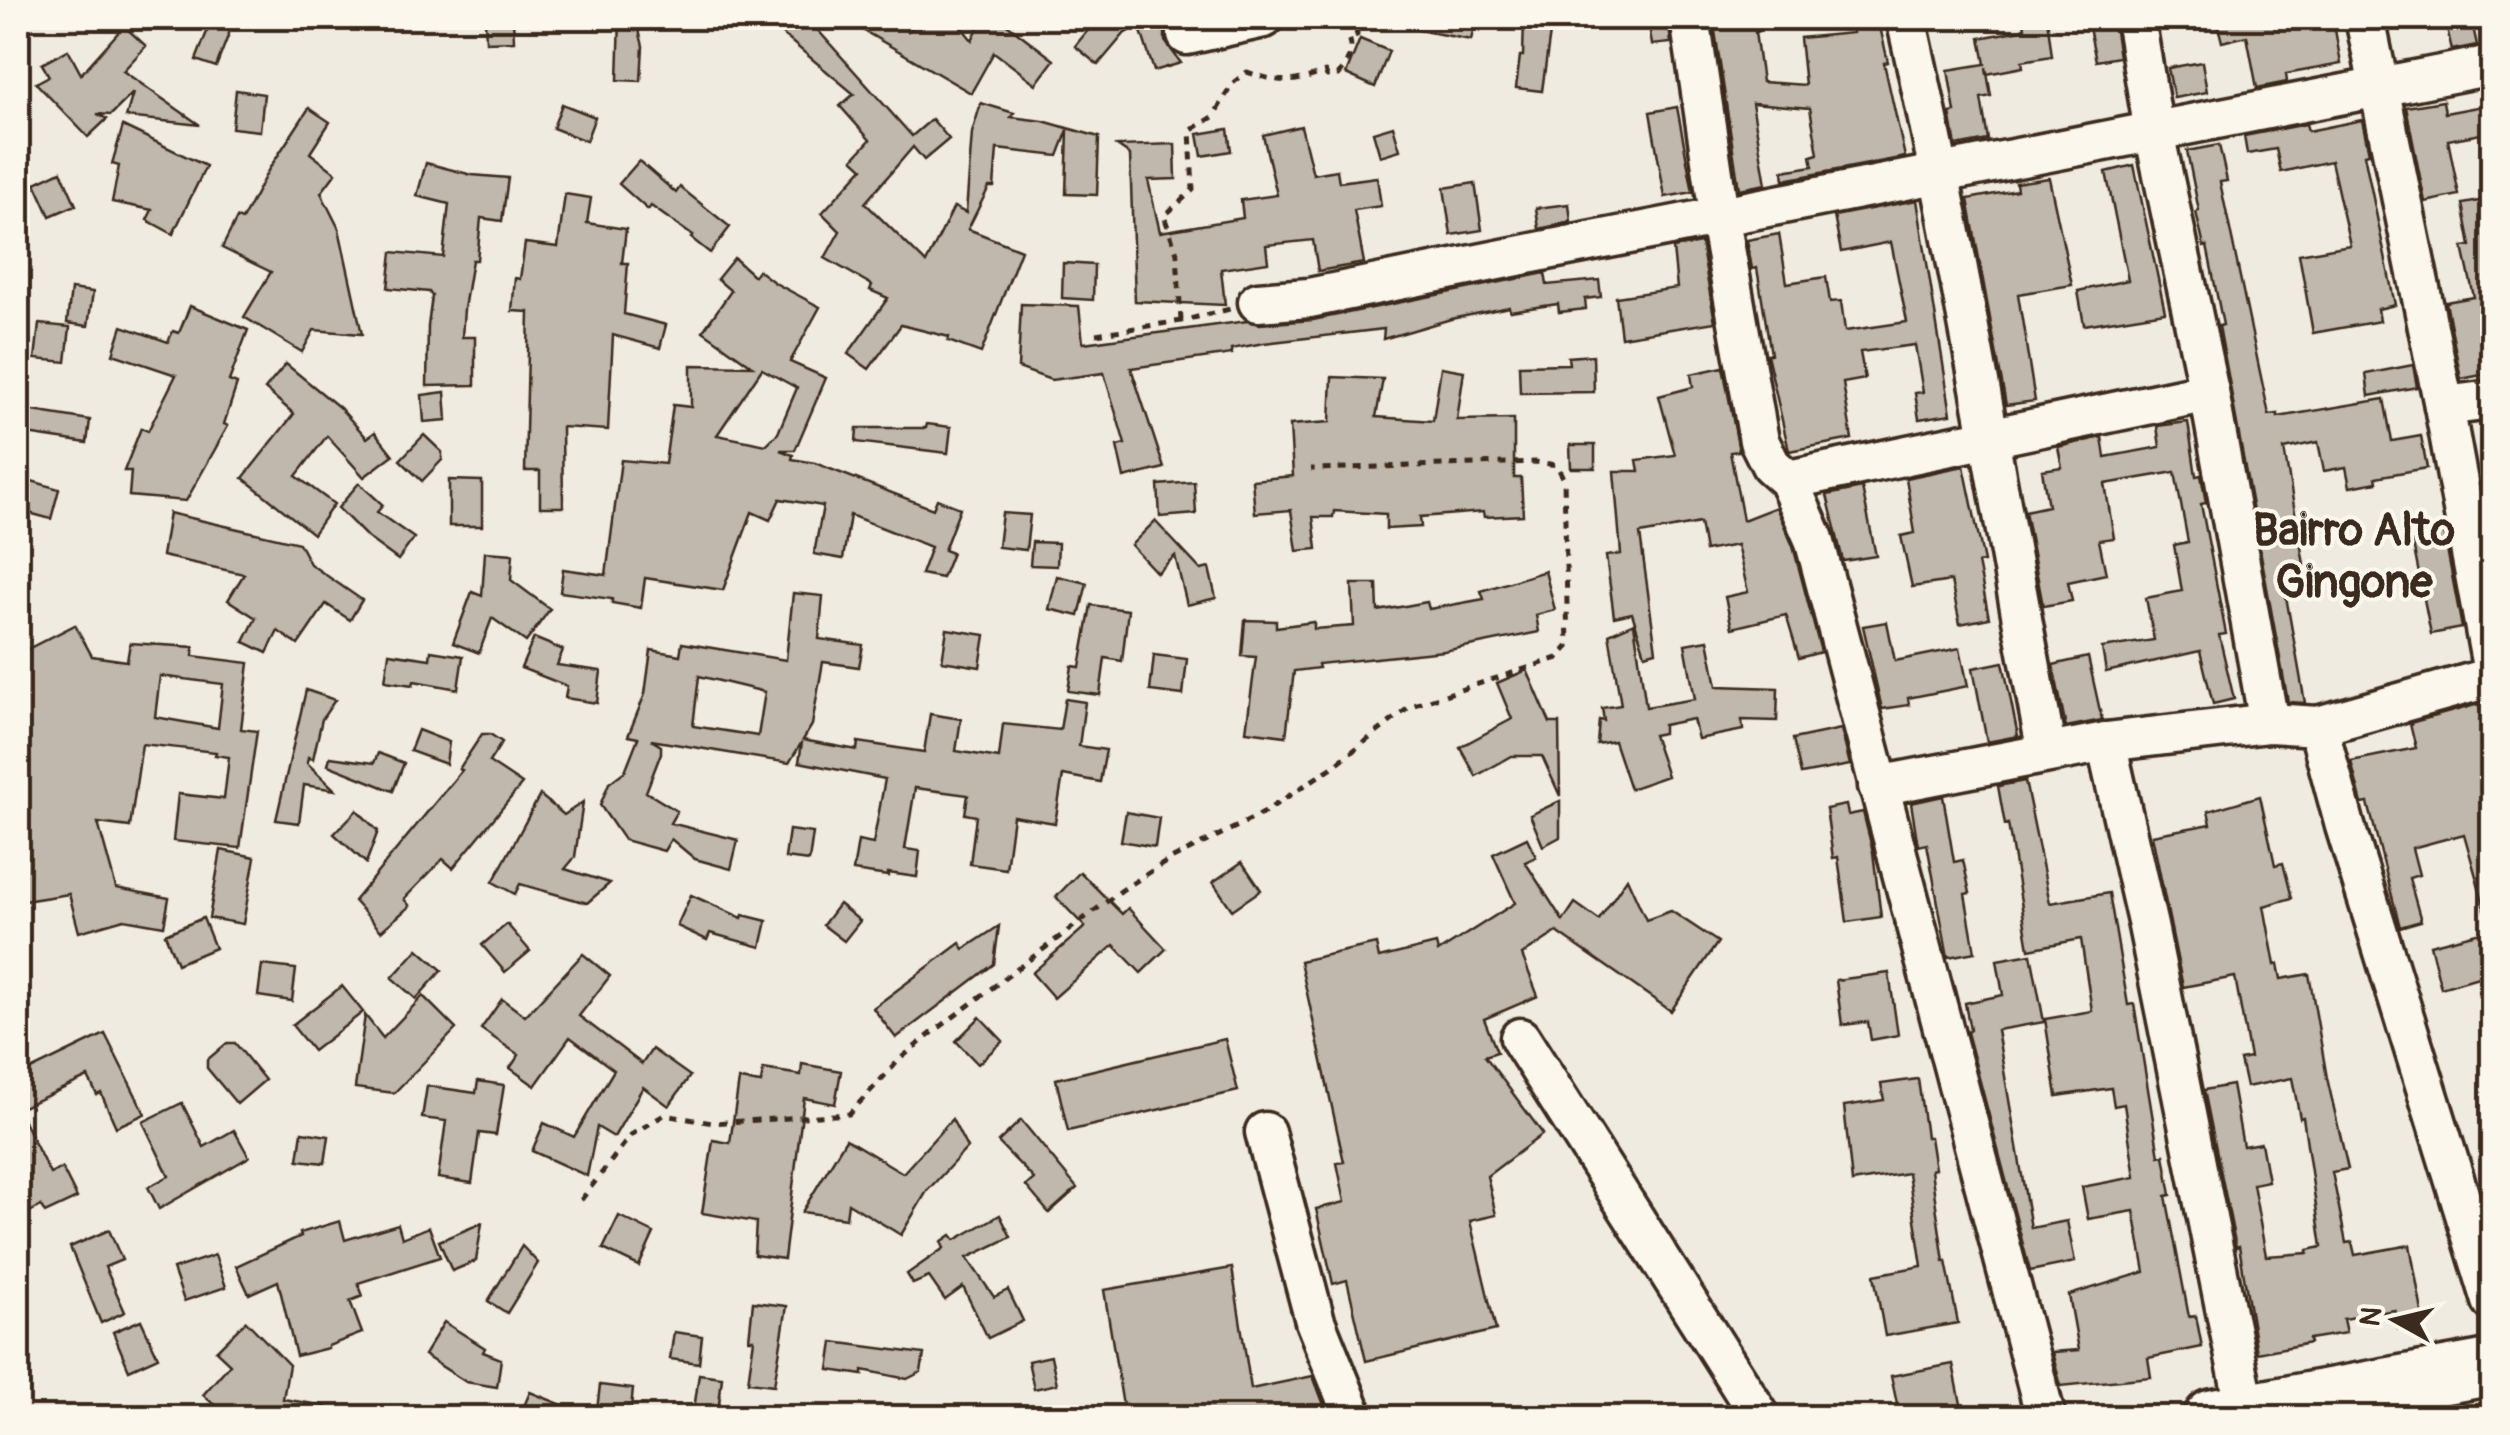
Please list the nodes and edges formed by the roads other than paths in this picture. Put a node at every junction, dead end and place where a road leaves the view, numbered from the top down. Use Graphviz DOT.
graph roads {
  1 [pos="1264,18"];
  2 [pos="1690,18"];
  3 [pos="1906,18"];
  4 [pos="2135,18"];
  5 [pos="2365,18"];
  6 [pos="1187,35"];
  7 [pos="2492,65"];
  8 [pos="2379,87"];
  9 [pos="2154,132"];
  10 [pos="1941,174"];
  11 [pos="1719,214"];
  12 [pos="1258,302"];
  13 [pos="2210,392"];
  14 [pos="2492,400"];
  15 [pos="2444,406"];
  16 [pos="1987,437"];
  17 [pos="1788,480"];
  18 [pos="2492,666"];
  19 [pos="2492,677"];
  20 [pos="2269,724"];
  21 [pos="2318,726"];
  22 [pos="2106,742"];
  23 [pos="2047,753"];
  24 [pos="1878,786"];
  25 [pos="1520,1038"];
  26 [pos="1265,1132"];
  27 [pos="2492,1301"];
  28 [pos="2492,1368"];
  29 [pos="2229,1414"];
  30 [pos="1354,1418"];
  31 [pos="1761,1418"];
  32 [pos="2046,1418"];
  1 -- 6 [label="street"];
  2 -- 11 [label="street"];
  3 -- 10 [label="street"];
  4 -- 9 [label="street"];
  5 -- 8 [label="street"];
  7 -- 8 [label="street"];
  8 -- 9 [label="street"];
  8 -- 15 [label="street"];
  9 -- 10 [label="street"];
  9 -- 13 [label="street"];
  10 -- 11 [label="street"];
  10 -- 16 [label="street"];
  11 -- 12 [label="street"];
  11 -- 17 [label="street"];
  13 -- 16 [label="street"];
  13 -- 20 [label="street"];
  14 -- 15 [label="street"];
  15 -- 18 [label="street"];
  16 -- 17 [label="street"];
  16 -- 23 [label="street"];
  17 -- 24 [label="street"];
  19 -- 21 [label="street"];
  20 -- 21 [label="street"];
  20 -- 22 [label="street"];
  21 -- 27 [label="street"];
  22 -- 23 [label="street"];
  22 -- 29 [label="street"];
  23 -- 24 [label="street"];
  24 -- 32 [label="street"];
  25 -- 31 [label="street"];
  26 -- 30 [label="street"];
  28 -- 29 [label="highway"];
}
